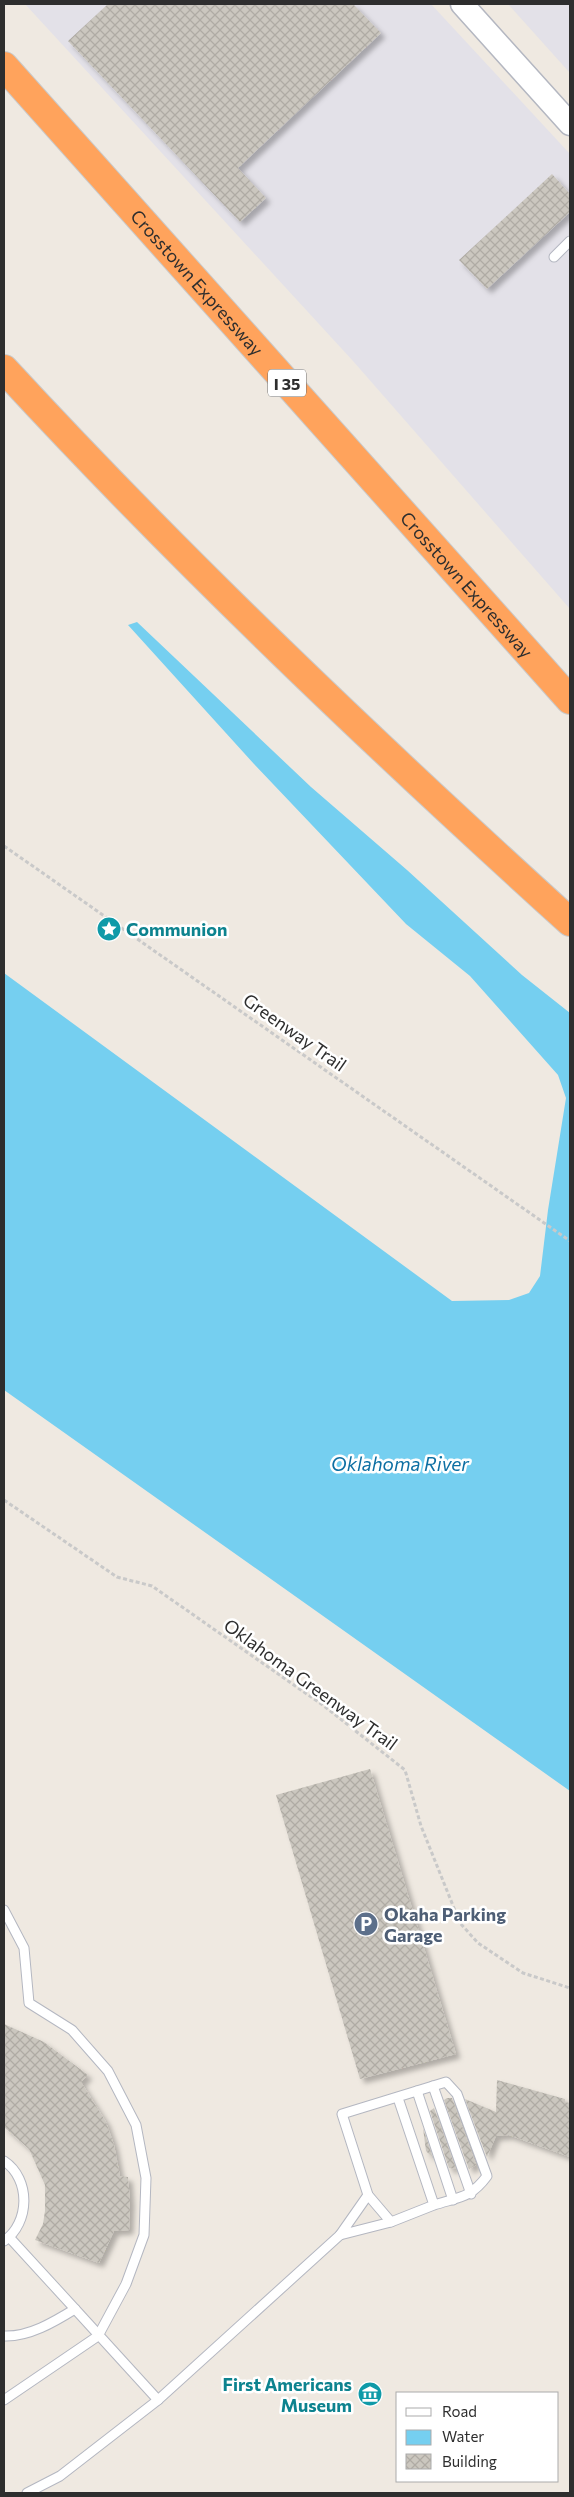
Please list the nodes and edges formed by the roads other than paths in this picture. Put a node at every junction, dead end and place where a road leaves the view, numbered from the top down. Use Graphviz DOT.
graph roads {
  1 [pos="462,4"];
  2 [pos="4,66"];
  3 [pos="570,124"];
  4 [pos="570,241"];
  5 [pos="554,257"];
  6 [pos="4,369"];
  7 [pos="570,700"];
  8 [pos="570,922"];
  9 [pos="4,1910"];
  10 [pos="433,2086"];
  11 [pos="417,2091"];
  12 [pos="398,2098"];
  13 [pos="4,2161"];
  14 [pos="471,2194"];
  15 [pos="368,2195"];
  16 [pos="453,2200"];
  17 [pos="434,2205"];
  18 [pos="391,2222"];
  19 [pos="340,2235"];
  20 [pos="6,2239"];
  21 [pos="75,2309"];
  22 [pos="4,2336"];
  23 [pos="98,2336"];
  24 [pos="4,2400"];
  25 [pos="158,2400"];
  26 [pos="27,2493"];
  1 -- 3 [label="main road"];
  2 -- 7 [label="highway, Crosstown Expressway / I 35"];
  4 -- 5 [label="lane"];
  6 -- 8 [label="highway"];
  9 -- 23 [label="lane"];
  10 -- 11 [label="lane"];
  10 -- 14 [label="lane"];
  10 -- 14 [label="lane"];
  11 -- 12 [label="lane"];
  11 -- 16 [label="lane"];
  12 -- 15 [label="lane"];
  12 -- 17 [label="lane"];
  13 -- 20 [label="lane"];
  14 -- 16 [label="lane"];
  15 -- 18 [label="lane"];
  15 -- 19 [label="lane"];
  16 -- 17 [label="lane"];
  17 -- 18 [label="lane"];
  18 -- 19 [label="lane"];
  19 -- 25 [label="lane"];
  20 -- 21 [label="lane"];
  21 -- 22 [label="lane"];
  21 -- 23 [label="lane"];
  23 -- 24 [label="lane"];
  23 -- 25 [label="lane"];
  25 -- 26 [label="lane"];
}
